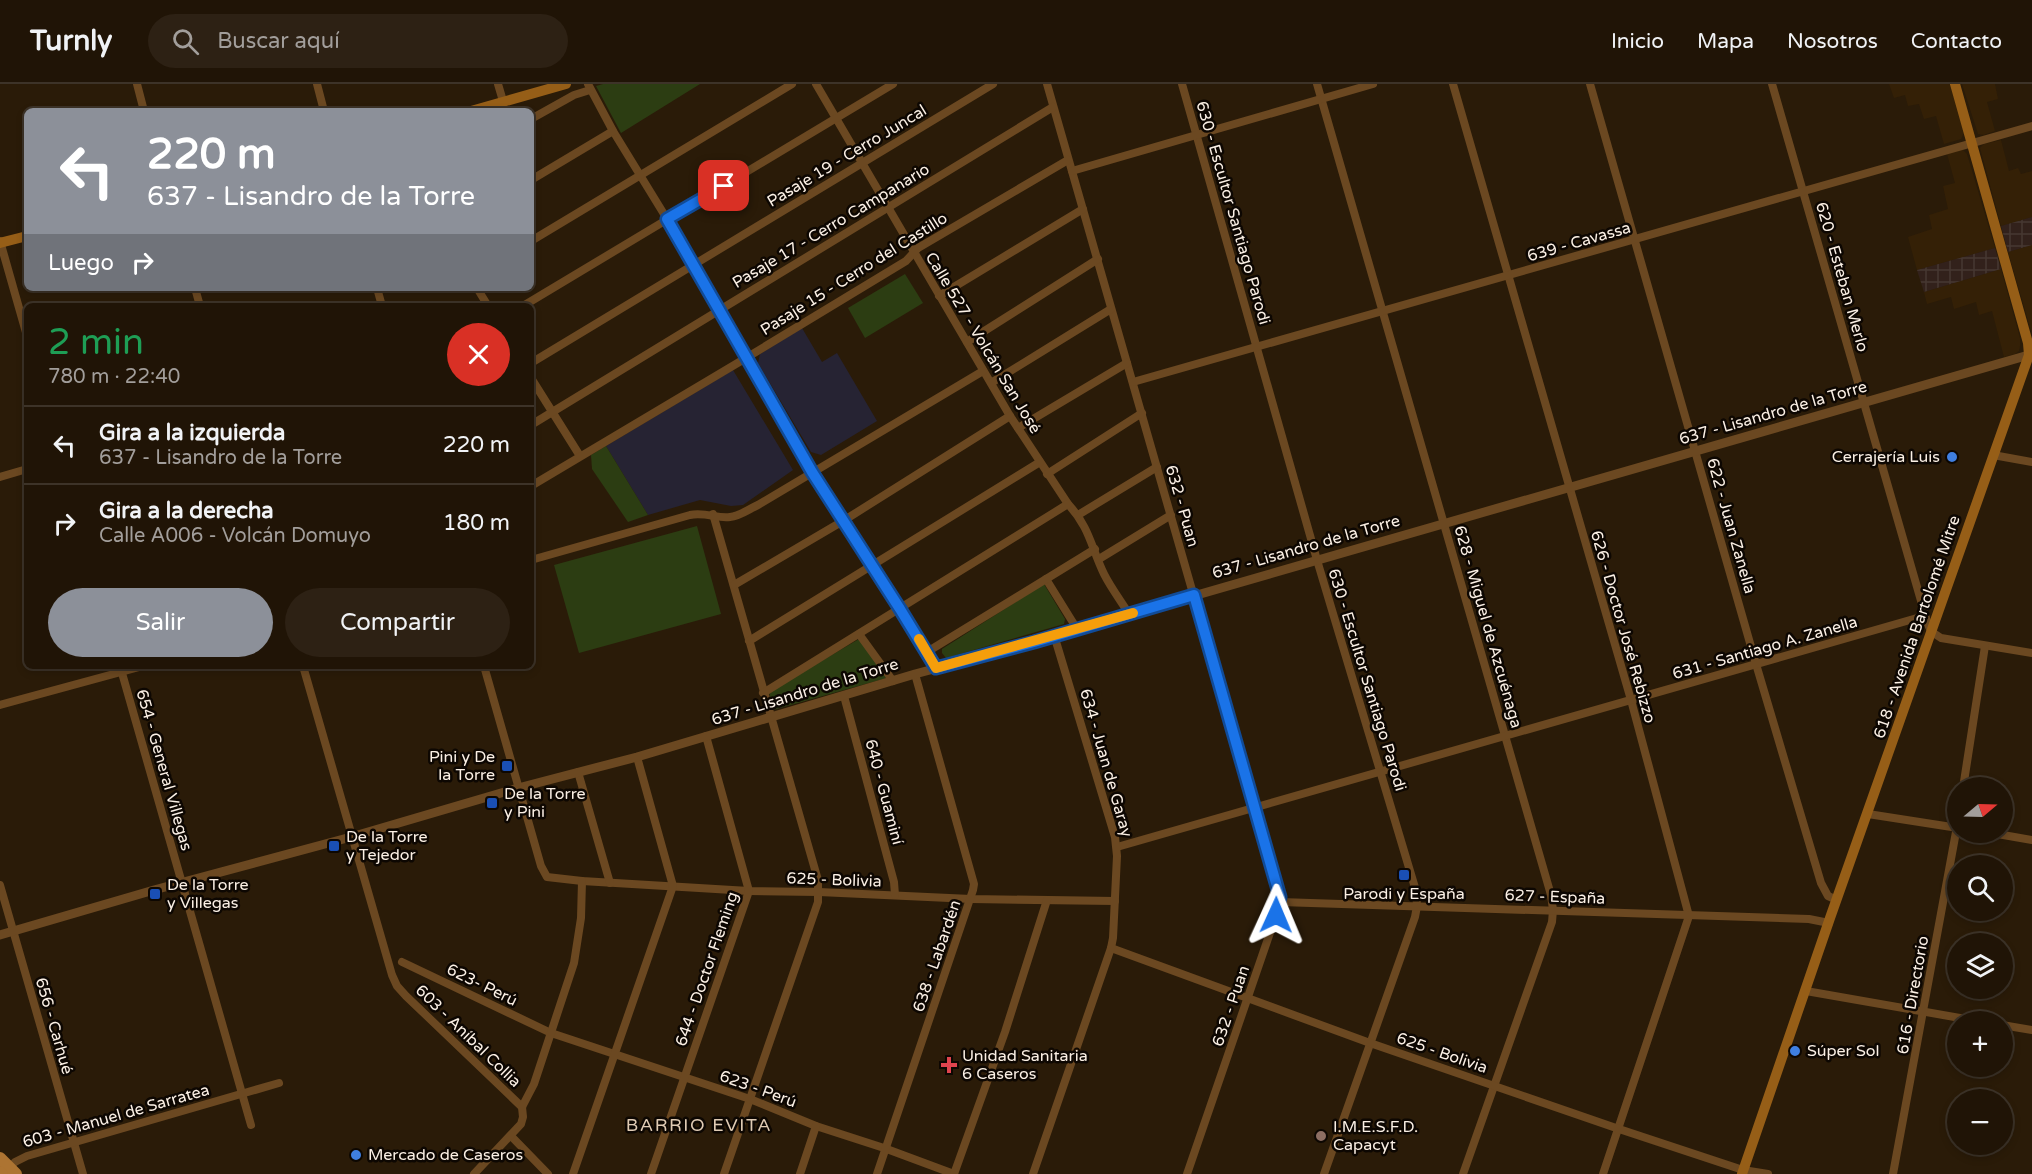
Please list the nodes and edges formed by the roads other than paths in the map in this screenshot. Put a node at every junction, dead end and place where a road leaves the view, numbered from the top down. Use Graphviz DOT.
graph roads {
  1 [pos="137,84"];
  2 [pos="317,84"];
  3 [pos="498,84"];
  4 [pos="566,84"];
  5 [pos="792,84"];
  6 [pos="816,84"];
  7 [pos="893,84"];
  8 [pos="993,84"];
  9 [pos="1047,84"];
  10 [pos="1182,84"];
  11 [pos="1317,84"];
  12 [pos="1373,84"];
  13 [pos="1453,84"];
  14 [pos="1590,84"];
  15 [pos="1772,84"];
  16 [pos="1955,84"];
  17 [pos="589,87"];
  18 [pos="1322,99"];
  19 [pos="503,102"];
  20 [pos="1053,107"];
  21 [pos="143,108"];
  22 [pos="323,108"];
  23 [pos="482,108"];
  24 [pos="534,117"];
  25 [pos="836,118"];
  26 [pos="2032,126"];
  27 [pos="613,131"];
  28 [pos="1197,135"];
  29 [pos="1972,143"];
  30 [pos="1068,160"];
  31 [pos="862,164"];
  32 [pos="1072,171"];
  33 [pos="641,176"];
  34 [pos="534,178"];
  35 [pos="1803,191"];
  36 [pos="887,207"];
  37 [pos="1083,209"];
  38 [pos="667,219"];
  39 [pos="24,237"];
  40 [pos="1635,239"];
  41 [pos="534,240"];
  42 [pos="0,243"];
  43 [pos="913,253"];
  44 [pos="1098,259"];
  45 [pos="693,264"];
  46 [pos="1508,276"];
  47 [pos="939,296"];
  48 [pos="528,303"];
  49 [pos="1111,309"];
  50 [pos="720,310"];
  51 [pos="1383,310"];
  52 [pos="24,326"];
  53 [pos="967,342"];
  54 [pos="1256,347"];
  55 [pos="2030,355"];
  56 [pos="746,358"];
  57 [pos="534,361"];
  58 [pos="1127,363"];
  59 [pos="983,371"];
  60 [pos="1133,382"];
  61 [pos="534,383"];
  62 [pos="991,383"];
  63 [pos="1864,402"];
  64 [pos="552,412"];
  65 [pos="1142,413"];
  66 [pos="1010,416"];
  67 [pos="534,423"];
  68 [pos="1018,428"];
  69 [pos="1696,451"];
  70 [pos="1993,455"];
  71 [pos="580,456"];
  72 [pos="1040,462"];
  73 [pos="2032,462"];
  74 [pos="1156,467"];
  75 [pos="24,470"];
  76 [pos="812,472"];
  77 [pos="1047,474"];
  78 [pos="0,477"];
  79 [pos="534,484"];
  80 [pos="1568,487"];
  81 [pos="1068,504"];
  82 [pos="713,514"];
  83 [pos="1078,515"];
  84 [pos="1171,515"];
  85 [pos="843,521"];
  86 [pos="1444,522"];
  87 [pos="1095,549"];
  88 [pos="534,559"];
  89 [pos="1099,559"];
  90 [pos="1317,560"];
  91 [pos="873,566"];
  92 [pos="1046,579"];
  93 [pos="734,585"];
  94 [pos="1194,595"];
  95 [pos="900,609"];
  96 [pos="1129,614"];
  97 [pos="1924,616"];
  98 [pos="1077,630"];
  99 [pos="1932,632"];
  100 [pos="859,634"];
  101 [pos="1054,635"];
  102 [pos="749,641"];
  103 [pos="1985,646"];
  104 [pos="927,652"];
  105 [pos="2032,653"];
  106 [pos="1756,664"];
  107 [pos="936,668"];
  108 [pos="121,669"];
  109 [pos="304,669"];
  110 [pos="485,669"];
  111 [pos="915,674"];
  112 [pos="893,681"];
  113 [pos="763,693"];
  114 [pos="844,696"];
  115 [pos="1631,700"];
  116 [pos="0,705"];
  117 [pos="771,718"];
  118 [pos="706,736"];
  119 [pos="1504,736"];
  120 [pos="637,757"];
  121 [pos="1380,771"];
  122 [pos="578,772"];
  123 [pos="1965,777"];
  124 [pos="518,788"];
  125 [pos="1255,807"];
  126 [pos="1868,813"];
  127 [pos="1947,824"];
  128 [pos="351,837"];
  129 [pos="2013,837"];
  130 [pos="2032,840"];
  131 [pos="1954,843"];
  132 [pos="1117,847"];
  133 [pos="582,881"];
  134 [pos="182,883"];
  135 [pos="610,883"];
  136 [pos="0,885"];
  137 [pos="673,886"];
  138 [pos="749,891"];
  139 [pos="819,892"];
  140 [pos="895,895"];
  141 [pos="971,899"];
  142 [pos="1047,900"];
  143 [pos="1836,900"];
  144 [pos="1115,901"];
  145 [pos="1280,902"];
  146 [pos="1417,906"];
  147 [pos="1553,910"];
  148 [pos="1689,916"];
  149 [pos="1828,922"];
  150 [pos="13,931"];
  151 [pos="0,935"];
  152 [pos="1111,948"];
  153 [pos="402,962"];
  154 [pos="1806,991"];
  155 [pos="1247,999"];
  156 [pos="1924,1012"];
  157 [pos="1947,1016"];
  158 [pos="2013,1027"];
  159 [pos="2032,1030"];
  160 [pos="551,1033"];
  161 [pos="1370,1043"];
  162 [pos="616,1055"];
  163 [pos="685,1077"];
  164 [pos="279,1083"];
  165 [pos="1494,1084"];
  166 [pos="241,1094"];
  167 [pos="750,1099"];
  168 [pos="522,1107"];
  169 [pos="250,1125"];
  170 [pos="816,1126"];
  171 [pos="1619,1129"];
  172 [pos="511,1136"];
  173 [pos="74,1142"];
  174 [pos="884,1148"];
  175 [pos="0,1158"];
  176 [pos="6,1172"];
  177 [pos="1743,1172"];
  178 [pos="82,1174"];
  179 [pos="474,1174"];
  180 [pos="548,1174"];
  181 [pos="573,1174"];
  182 [pos="651,1174"];
  183 [pos="724,1174"];
  184 [pos="800,1174"];
  185 [pos="877,1174"];
  186 [pos="954,1174"];
  187 [pos="1033,1174"];
  188 [pos="1187,1174"];
  189 [pos="1324,1174"];
  190 [pos="1463,1174"];
  191 [pos="1603,1174"];
  192 [pos="1768,1174"];
  193 [pos="1893,1174"];
  1 -- 21 [label="street"];
  2 -- 22 [label="street"];
  3 -- 19 [label="street"];
  4 -- 19 [label="main road"];
  5 -- 33 [label="street"];
  6 -- 25 [label="street, Calle 527 - Volcán San José"];
  7 -- 25 [label="street"];
  8 -- 31 [label="street, Pasaje 19 - Cerro Juncal"];
  9 -- 20 [label="street, 632 - Puan"];
  10 -- 28 [label="street, 630 - Escultor Santiago Parodi"];
  11 -- 18 [label="street, 628 - Miguel de Azcuénaga"];
  12 -- 18 [label="street"];
  13 -- 46 [label="street, 626 - Doctor José Rebizzo"];
  14 -- 40 [label="street, 622 - Juan Zanella"];
  15 -- 35 [label="street, 620 - Esteban Merlo"];
  16 -- 29 [label="main road"];
  17 -- 24 [label="street"];
  17 -- 27 [label="street"];
  18 -- 28 [label="street"];
  18 -- 51 [label="street, 628 - Miguel de Azcuénaga"];
  19 -- 23 [label="main road"];
  20 -- 30 [label="street, 632 - Puan"];
  20 -- 36 [label="street, Pasaje 17 - Cerro Campanario"];
  25 -- 31 [label="street, Calle 527 - Volcán San José"];
  25 -- 38 [label="street"];
  26 -- 29 [label="street, 639 - Cavassa"];
  27 -- 33 [label="street"];
  27 -- 34 [label="street"];
  28 -- 32 [label="street"];
  28 -- 54 [label="street, 630 - Escultor Santiago Parodi"];
  29 -- 35 [label="street, 639 - Cavassa"];
  29 -- 55 [label="main road"];
  30 -- 32 [label="street, 632 - Puan"];
  30 -- 43 [label="street, Pasaje 15 - Cerro del Castillo"];
  31 -- 36 [label="street, Calle 527 - Volcán San José"];
  31 -- 45 [label="street, Pasaje 19 - Cerro Juncal"];
  32 -- 37 [label="street, 632 - Puan"];
  33 -- 38 [label="street"];
  33 -- 41 [label="street"];
  35 -- 40 [label="street, 639 - Cavassa"];
  35 -- 63 [label="street, 620 - Esteban Merlo"];
  36 -- 43 [label="street, Calle 527 - Volcán San José"];
  36 -- 50 [label="street, Pasaje 17 - Cerro Campanario"];
  37 -- 44 [label="street, 632 - Puan"];
  37 -- 47 [label="street"];
  38 -- 45 [label="street"];
  38 -- 48 [label="street"];
  39 -- 42 [label="main road"];
  40 -- 46 [label="street, 639 - Cavassa"];
  40 -- 69 [label="street, 622 - Juan Zanella"];
  42 -- 52 [label="street"];
  43 -- 47 [label="street, Calle 527 - Volcán San José"];
  43 -- 56 [label="street, Pasaje 15 - Cerro del Castillo"];
  44 -- 49 [label="street, 632 - Puan"];
  44 -- 53 [label="street"];
  45 -- 50 [label="street"];
  45 -- 57 [label="street, Pasaje 19 - Cerro Juncal"];
  46 -- 51 [label="street, 639 - Cavassa"];
  46 -- 80 [label="street, 626 - Doctor José Rebizzo"];
  47 -- 53 [label="street, Calle 527 - Volcán San José"];
  49 -- 58 [label="street, 632 - Puan"];
  49 -- 62 [label="street"];
  50 -- 56 [label="street"];
  50 -- 64 [label="street, Pasaje 17 - Cerro Campanario"];
  51 -- 54 [label="street, 639 - Cavassa"];
  51 -- 86 [label="street, 628 - Miguel de Azcuénaga"];
  53 -- 59 [label="street, Calle 527 - Volcán San José"];
  54 -- 60 [label="street, 639 - Cavassa"];
  54 -- 90 [label="street, 630 - Escultor Santiago Parodi"];
  55 -- 63 [label="street, 637 - Lisandro de la Torre"];
  55 -- 70 [label="main road, 618 - Avenida Bartolomé Mitre"];
  56 -- 71 [label="street, Pasaje 15 - Cerro del Castillo"];
  56 -- 76 [label="street"];
  58 -- 60 [label="street, 632 - Puan"];
  58 -- 68 [label="street"];
  59 -- 62 [label="street, Calle 527 - Volcán San José"];
  59 -- 76 [label="street"];
  60 -- 65 [label="street, 632 - Puan"];
  61 -- 64 [label="street"];
  62 -- 66 [label="street, Calle 527 - Volcán San José"];
  63 -- 69 [label="street, 637 - Lisandro de la Torre"];
  63 -- 97 [label="street, 620 - Esteban Merlo"];
  64 -- 67 [label="street, Pasaje 17 - Cerro Campanario"];
  64 -- 71 [label="street"];
  65 -- 74 [label="street, 632 - Puan"];
  65 -- 77 [label="street"];
  66 -- 68 [label="street, Calle 527 - Volcán San José"];
  66 -- 85 [label="street"];
  68 -- 72 [label="street, Calle 527 - Volcán San José"];
  69 -- 80 [label="street, 637 - Lisandro de la Torre"];
  69 -- 106 [label="street, 622 - Juan Zanella"];
  70 -- 73 [label="street"];
  70 -- 99 [label="main road, 618 - Avenida Bartolomé Mitre"];
  71 -- 79 [label="street, Pasaje 15 - Cerro del Castillo"];
  72 -- 77 [label="street, Calle 527 - Volcán San José"];
  72 -- 91 [label="street"];
  74 -- 83 [label="street"];
  74 -- 84 [label="street, 632 - Puan"];
  75 -- 78 [label="street"];
  76 -- 82 [label="street"];
  76 -- 85 [label="street"];
  77 -- 81 [label="street, Calle 527 - Volcán San José"];
  80 -- 86 [label="street, 637 - Lisandro de la Torre"];
  80 -- 115 [label="street, 626 - Doctor José Rebizzo"];
  81 -- 83 [label="street, Calle 527 - Volcán San José"];
  81 -- 95 [label="street"];
  82 -- 88 [label="street"];
  82 -- 93 [label="street"];
  83 -- 87 [label="street, Calle 527 - Volcán San José"];
  84 -- 89 [label="street"];
  84 -- 94 [label="street, 632 - Puan"];
  85 -- 91 [label="street"];
  85 -- 93 [label="street"];
  86 -- 90 [label="street, 637 - Lisandro de la Torre"];
  86 -- 119 [label="street, 628 - Miguel de Azcuénaga"];
  87 -- 89 [label="street, Calle 527 - Volcán San José"];
  87 -- 92 [label="street"];
  89 -- 96 [label="street, Calle 527 - Volcán San José"];
  90 -- 94 [label="street, 637 - Lisandro de la Torre"];
  90 -- 121 [label="street, 630 - Escultor Santiago Parodi"];
  91 -- 95 [label="street"];
  91 -- 102 [label="street"];
  92 -- 98 [label="street"];
  92 -- 104 [label="street"];
  93 -- 102 [label="street"];
  94 -- 96 [label="street, 637 - Lisandro de la Torre"];
  94 -- 125 [label="street, 632 - Puan"];
  95 -- 100 [label="street"];
  95 -- 104 [label="street"];
  96 -- 98 [label="street, 637 - Lisandro de la Torre"];
  97 -- 99 [label="street"];
  97 -- 106 [label="street, 631 - Santiago A. Zanella"];
  98 -- 101 [label="street, 637 - Lisandro de la Torre"];
  99 -- 103 [label="street"];
  99 -- 126 [label="main road, 618 - Avenida Bartolomé Mitre"];
  100 -- 112 [label="street"];
  100 -- 113 [label="street"];
  101 -- 107 [label="street, 637 - Lisandro de la Torre"];
  101 -- 132 [label="street, 634 - Juan de Garay"];
  102 -- 113 [label="street"];
  103 -- 105 [label="street"];
  103 -- 123 [label="street"];
  104 -- 107 [label="street"];
  106 -- 115 [label="street, 631 - Santiago A. Zanella"];
  106 -- 143 [label="street, 622 - Juan Zanella"];
  107 -- 111 [label="street, 637 - Lisandro de la Torre"];
  108 -- 116 [label="street"];
  108 -- 134 [label="street, 654 - General Villegas"];
  109 -- 128 [label="street, 603 - Aníbal Collia"];
  110 -- 124 [label="street"];
  111 -- 112 [label="street, 637 - Lisandro de la Torre"];
  111 -- 141 [label="street, 638 - Labardén"];
  112 -- 114 [label="street, 637 - Lisandro de la Torre"];
  113 -- 117 [label="street"];
  114 -- 117 [label="street, 637 - Lisandro de la Torre"];
  114 -- 140 [label="street, 640 - Guaminí"];
  115 -- 119 [label="street, 631 - Santiago A. Zanella"];
  115 -- 148 [label="street, 626 - Doctor José Rebizzo"];
  117 -- 118 [label="street, 637 - Lisandro de la Torre"];
  117 -- 139 [label="street"];
  118 -- 120 [label="street, 637 - Lisandro de la Torre"];
  118 -- 138 [label="street, 644 - Doctor Fleming"];
  119 -- 121 [label="street, 631 - Santiago A. Zanella"];
  119 -- 147 [label="street, 628 - Miguel de Azcuénaga"];
  120 -- 122 [label="street, 637 - Lisandro de la Torre"];
  120 -- 137 [label="street"];
  121 -- 125 [label="street, 631 - Santiago A. Zanella"];
  121 -- 146 [label="street, 630 - Escultor Santiago Parodi"];
  122 -- 124 [label="street, 637 - Lisandro de la Torre"];
  122 -- 135 [label="street"];
  124 -- 128 [label="street, 637 - Lisandro de la Torre"];
  124 -- 133 [label="street, 625 - Bolivia"];
  125 -- 132 [label="street, 631 - Santiago A. Zanella"];
  125 -- 145 [label="street, 632 - Puan"];
  126 -- 127 [label="street"];
  126 -- 143 [label="main road, 618 - Avenida Bartolomé Mitre"];
  128 -- 134 [label="street, 637 - Lisandro de la Torre"];
  128 -- 168 [label="street, 603 - Aníbal Collia"];
  129 -- 130 [label="street"];
  131 -- 156 [label="street, 616 - Directorio"];
  132 -- 144 [label="street, 634 - Juan de Garay"];
  133 -- 135 [label="street, 625 - Bolivia"];
  133 -- 160 [label="street"];
  134 -- 150 [label="street, 637 - Lisandro de la Torre"];
  134 -- 166 [label="street, 654 - General Villegas"];
  135 -- 137 [label="street, 625 - Bolivia"];
  136 -- 150 [label="street, 656 - Carhué"];
  137 -- 138 [label="street, 625 - Bolivia"];
  137 -- 162 [label="street"];
  138 -- 139 [label="street, 625 - Bolivia"];
  138 -- 163 [label="street, 644 - Doctor Fleming"];
  139 -- 140 [label="street, 625 - Bolivia"];
  139 -- 167 [label="street"];
  140 -- 141 [label="street, 625 - Bolivia"];
  141 -- 142 [label="street, 625 - Bolivia"];
  141 -- 174 [label="street, 638 - Labardén"];
  142 -- 144 [label="street, 625 - Bolivia"];
  142 -- 186 [label="street"];
  143 -- 149 [label="main road, 618 - Avenida Bartolomé Mitre"];
  144 -- 152 [label="street, 634 - Juan de Garay"];
  145 -- 146 [label="street, 627 - España"];
  145 -- 155 [label="street, 632 - Puan"];
  146 -- 147 [label="street, 627 - España"];
  146 -- 161 [label="street, 630 - Escultor Santiago Parodi"];
  147 -- 148 [label="street, 627 - España"];
  147 -- 165 [label="street, 628 - Miguel de Azcuénaga"];
  148 -- 149 [label="street, 627 - España"];
  148 -- 171 [label="street"];
  149 -- 154 [label="main road, 618 - Avenida Bartolomé Mitre"];
  150 -- 151 [label="street, 637 - Lisandro de la Torre"];
  150 -- 173 [label="street, 656 - Carhué"];
  152 -- 155 [label="street, 625 - Bolivia"];
  152 -- 187 [label="street, 634 - Juan de Garay"];
  153 -- 160 [label="street, 623- Perú"];
  154 -- 156 [label="street"];
  154 -- 177 [label="main road, 618 - Avenida Bartolomé Mitre"];
  155 -- 161 [label="street, 625 - Bolivia"];
  155 -- 188 [label="street, 632 - Puan"];
  156 -- 157 [label="street"];
  156 -- 193 [label="street, 616 - Directorio"];
  158 -- 159 [label="street"];
  160 -- 162 [label="street, 623 - Perú"];
  160 -- 168 [label="street"];
  161 -- 165 [label="street, 625 - Bolivia"];
  161 -- 189 [label="street, 630 - Escultor Santiago Parodi"];
  162 -- 163 [label="street, 623 - Perú"];
  162 -- 181 [label="street"];
  163 -- 167 [label="street, 623 - Perú"];
  163 -- 182 [label="street, 644 - Doctor Fleming"];
  164 -- 166 [label="street, 603 - Manuel de Sarratea"];
  165 -- 171 [label="street, 625 - Bolivia"];
  165 -- 190 [label="street, 628 - Miguel de Azcuénaga"];
  166 -- 169 [label="street, 654 - General Villegas"];
  166 -- 173 [label="street, 603 - Manuel de Sarratea"];
  167 -- 170 [label="street, 623 - Perú"];
  167 -- 183 [label="street"];
  168 -- 172 [label="street"];
  170 -- 174 [label="street, 623 - Perú"];
  170 -- 184 [label="street"];
  171 -- 177 [label="street, 625 - Bolivia"];
  171 -- 191 [label="street"];
  172 -- 179 [label="street"];
  172 -- 180 [label="street"];
  173 -- 176 [label="street, 603 - Manuel de Sarratea"];
  173 -- 178 [label="street, 656 - Carhué"];
  174 -- 185 [label="street, 638 - Labardén"];
  174 -- 186 [label="street, 623 - Perú"];
  175 -- 176 [label="main road"];
  177 -- 192 [label="street, 625 - Bolivia"];
}
